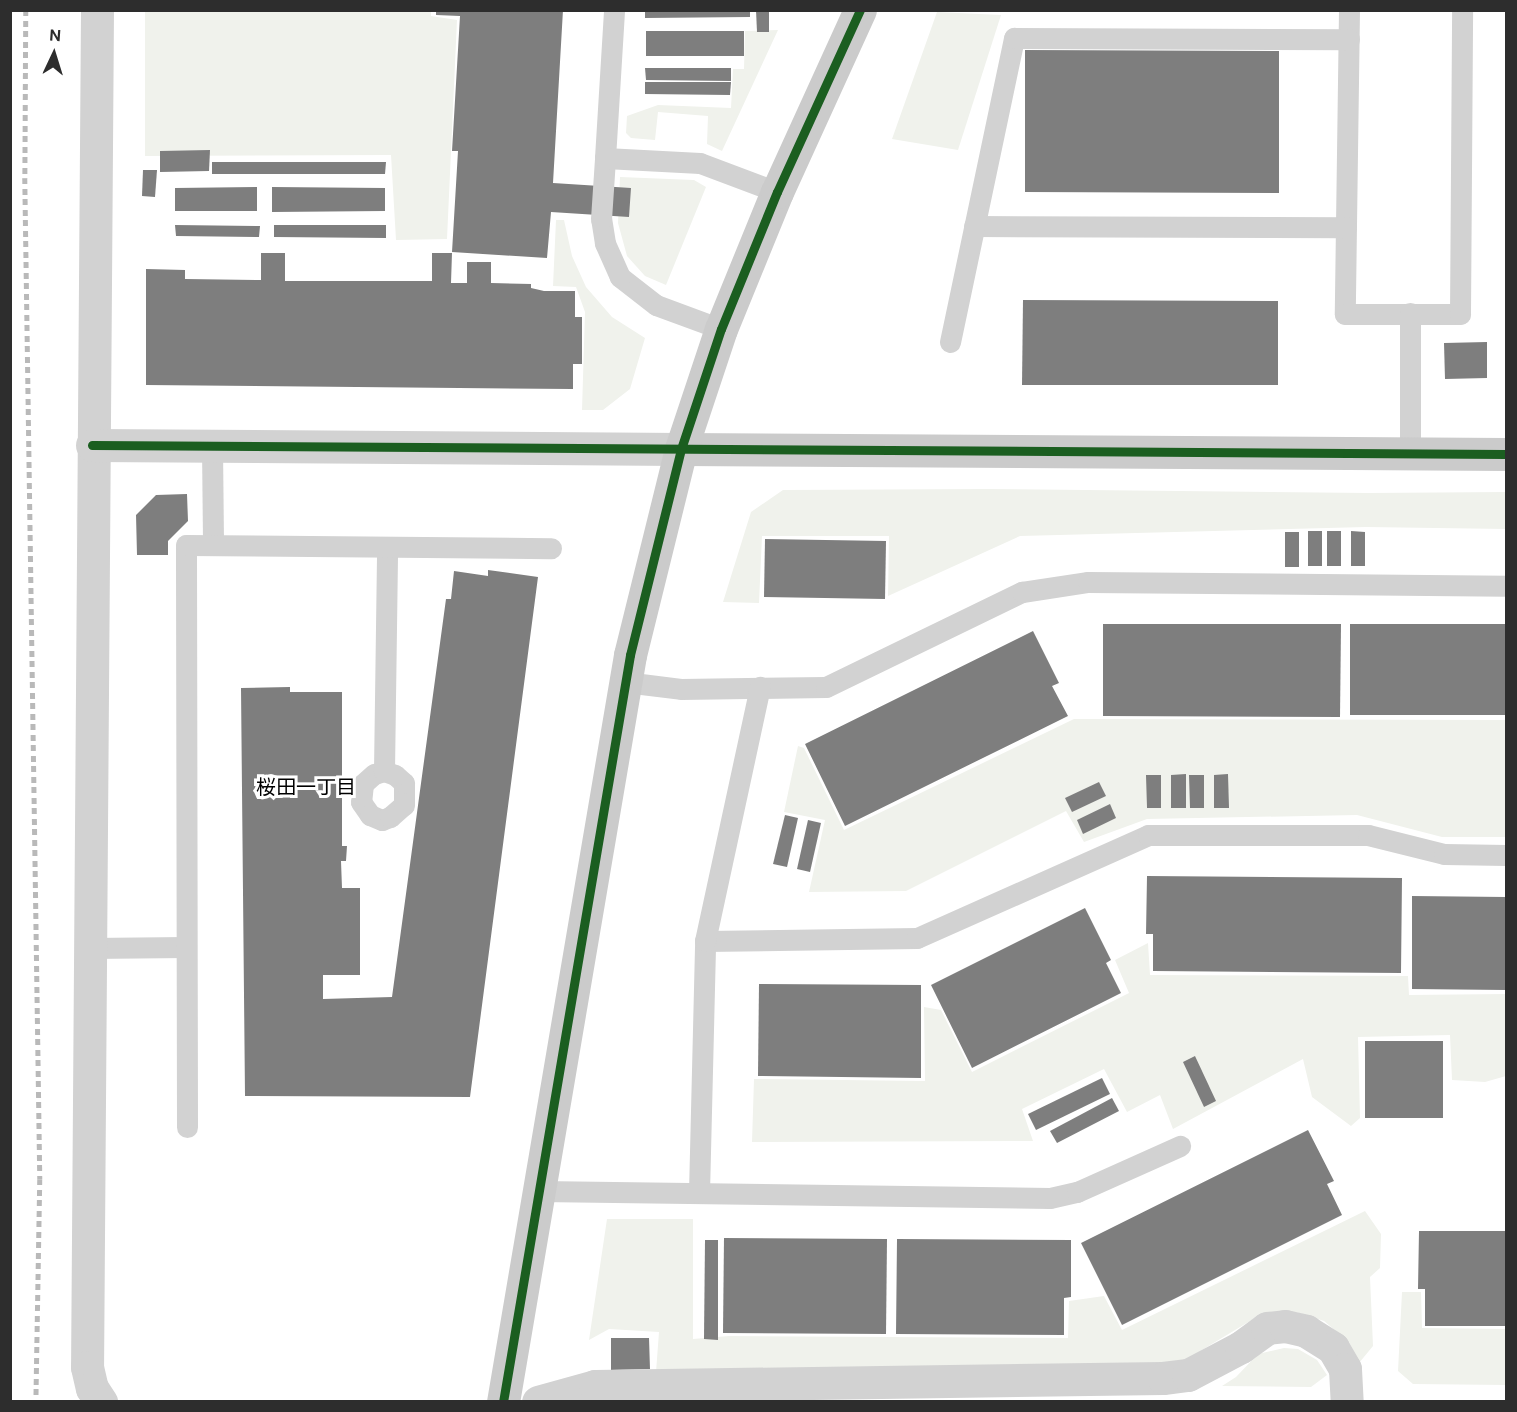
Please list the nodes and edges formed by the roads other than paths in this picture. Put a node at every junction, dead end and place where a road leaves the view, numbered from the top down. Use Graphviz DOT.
graph roads {
  1 [pos="97,10"];
  2 [pos="614,10"];
  3 [pos="860,10"];
  4 [pos="1349,10"];
  5 [pos="1462,10"];
  6 [pos="1349,39"];
  7 [pos="605,158"];
  8 [pos="777,192"];
  9 [pos="974,226"];
  10 [pos="1346,227"];
  11 [pos="1410,313"];
  12 [pos="721,328"];
  13 [pos="950,342"];
  14 [pos="92,445"];
  15 [pos="212,446"];
  16 [pos="681,449"];
  17 [pos="1410,453"];
  18 [pos="1506,454"];
  19 [pos="213,546"];
  20 [pos="387,547"];
  21 [pos="551,549"];
  22 [pos="1506,586"];
  23 [pos="625,682"];
  24 [pos="760,687"];
  25 [pos="384,771"];
  26 [pos="1506,855"];
  27 [pos="705,941"];
  28 [pos="186,947"];
  29 [pos="90,948"];
  30 [pos="187,1127"];
  31 [pos="1180,1146"];
  32 [pos="539,1191"];
  33 [pos="699,1193"];
  34 [pos="101,1401"];
  35 [pos="503,1401"];
  36 [pos="538,1401"];
  37 [pos="1347,1401"];
  1 -- 14 [label="street"];
  2 -- 7 [label="lane"];
  3 -- 8 [label="street"];
  4 -- 6 [label="lane"];
  5 -- 11 [label="lane"];
  6 -- 9 [label="lane"];
  6 -- 10 [label="lane"];
  7 -- 8 [label="lane"];
  7 -- 12 [label="lane"];
  8 -- 12 [label="street"];
  9 -- 10 [label="lane"];
  9 -- 13 [label="lane"];
  10 -- 11 [label="lane"];
  11 -- 17 [label="lane"];
  12 -- 16 [label="street"];
  14 -- 15 [label="street"];
  14 -- 29 [label="street"];
  15 -- 16 [label="street"];
  15 -- 19 [label="lane"];
  16 -- 17 [label="street"];
  16 -- 23 [label="street"];
  17 -- 18 [label="street"];
  19 -- 20 [label="lane"];
  19 -- 28 [label="lane"];
  20 -- 21 [label="lane"];
  20 -- 25 [label="lane"];
  22 -- 24 [label="lane"];
  23 -- 24 [label="lane"];
  23 -- 32 [label="street"];
  24 -- 27 [label="lane"];
  26 -- 27 [label="lane"];
  27 -- 33 [label="lane"];
  28 -- 29 [label="lane"];
  28 -- 30 [label="lane"];
  29 -- 34 [label="street"];
  31 -- 33 [label="lane"];
  32 -- 33 [label="lane"];
  32 -- 35 [label="street"];
  36 -- 37 [label="street"];
}
